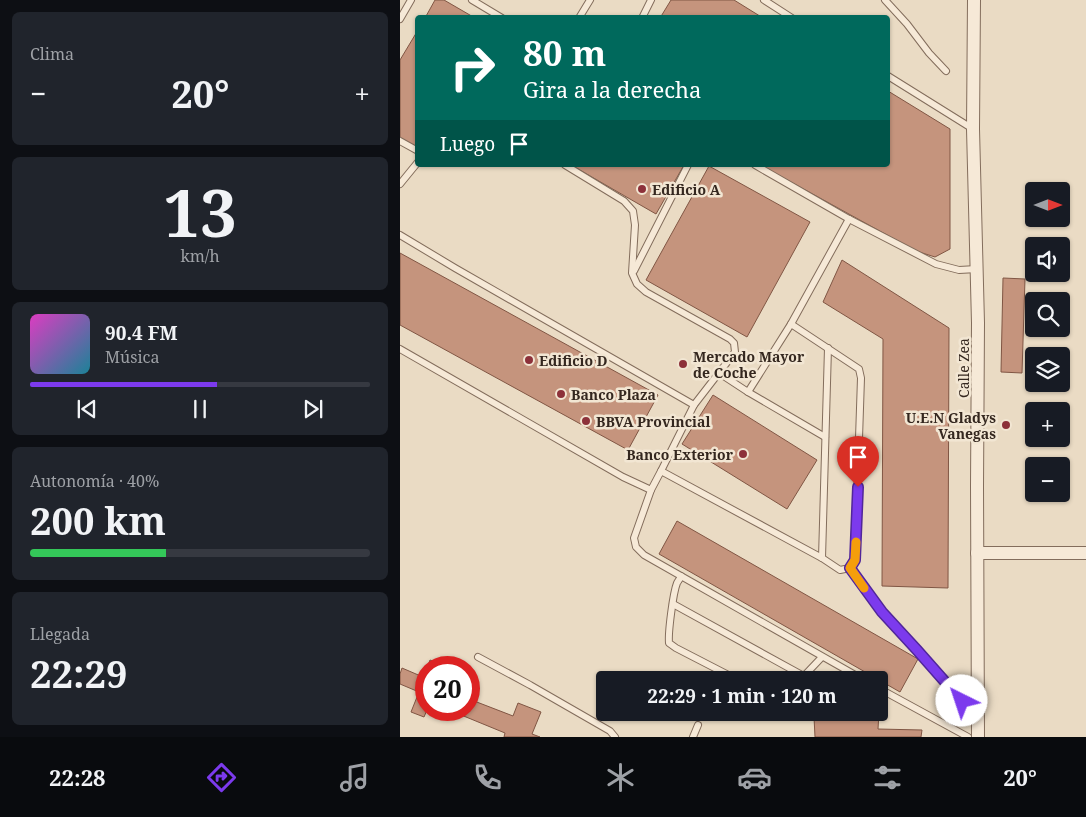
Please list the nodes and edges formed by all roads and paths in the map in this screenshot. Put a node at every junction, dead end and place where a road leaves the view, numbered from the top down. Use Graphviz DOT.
graph roads {
  1 [pos="410,0"];
  2 [pos="472,0"];
  3 [pos="590,0"];
  4 [pos="651,0"];
  5 [pos="764,0"];
  6 [pos="885,0"];
  7 [pos="974,0"];
  8 [pos="497,15"];
  9 [pos="581,15"];
  10 [pos="644,15"];
  11 [pos="787,15"];
  12 [pos="400,19"];
  13 [pos="946,71"];
  14 [pos="890,77"];
  15 [pos="973,129"];
  16 [pos="400,141"];
  17 [pos="415,150"];
  18 [pos="415,166"];
  19 [pos="568,167"];
  20 [pos="687,167"];
  21 [pos="758,167"];
  22 [pos="400,184"];
  23 [pos="849,219"];
  24 [pos="400,235"];
  25 [pos="977,269"];
  26 [pos="632,273"];
  27 [pos="791,324"];
  28 [pos="828,348"];
  29 [pos="400,349"];
  30 [pos="719,373"];
  31 [pos="748,392"];
  32 [pos="694,405"];
  33 [pos="825,437"];
  34 [pos="661,471"];
  35 [pos="651,490"];
  36 [pos="977,553"];
  37 [pos="1086,553"];
  38 [pos="822,558"];
  39 [pos="850,568"];
  40 [pos="681,576"];
  41 [pos="673,604"];
  42 [pos="822,657"];
  43 [pos="480,658"];
  44 [pos="721,671"];
  45 [pos="795,671"];
  46 [pos="809,671"];
  47 [pos="848,671"];
  48 [pos="888,693"];
  49 [pos="978,712"];
  50 [pos="698,726"];
  51 [pos="615,737"];
  52 [pos="693,737"];
  53 [pos="968,737"];
  54 [pos="978,737"];
  1 -- 12 [label="lane"];
  2 -- 8 [label="lane"];
  3 -- 9 [label="lane"];
  4 -- 10 [label="lane"];
  5 -- 11 [label="lane"];
  6 -- 13 [label="lane"];
  7 -- 15 [label="street, Calle Zea"];
  14 -- 15 [label="lane"];
  15 -- 25 [label="street, Calle Zea"];
  16 -- 17 [label="lane"];
  18 -- 22 [label="lane"];
  19 -- 26 [label="lane"];
  20 -- 26 [label="lane"];
  21 -- 23 [label="lane"];
  23 -- 25 [label="lane"];
  23 -- 27 [label="lane"];
  24 -- 32 [label="lane"];
  25 -- 36 [label="street, Calle Zea"];
  26 -- 30 [label="lane"];
  27 -- 28 [label="lane"];
  27 -- 31 [label="lane"];
  28 -- 33 [label="lane"];
  28 -- 39 [label="lane"];
  29 -- 35 [label="lane"];
  30 -- 31 [label="lane"];
  30 -- 32 [label="lane"];
  31 -- 33 [label="lane"];
  32 -- 34 [label="lane"];
  33 -- 38 [label="lane"];
  34 -- 35 [label="lane"];
  34 -- 38 [label="lane"];
  35 -- 40 [label="lane"];
  36 -- 37 [label="street"];
  36 -- 49 [label="street, Calle Zea"];
  38 -- 39 [label="lane"];
  39 -- 49 [label="lane"];
  40 -- 41 [label="lane"];
  40 -- 42 [label="lane"];
  41 -- 44 [label="lane"];
  41 -- 45 [label="lane"];
  42 -- 46 [label="lane"];
  42 -- 47 [label="lane"];
  43 -- 51 [label="lane"];
  48 -- 53 [label="lane"];
  49 -- 54 [label="street, Calle Zea"];
  50 -- 52 [label="lane"];
}
